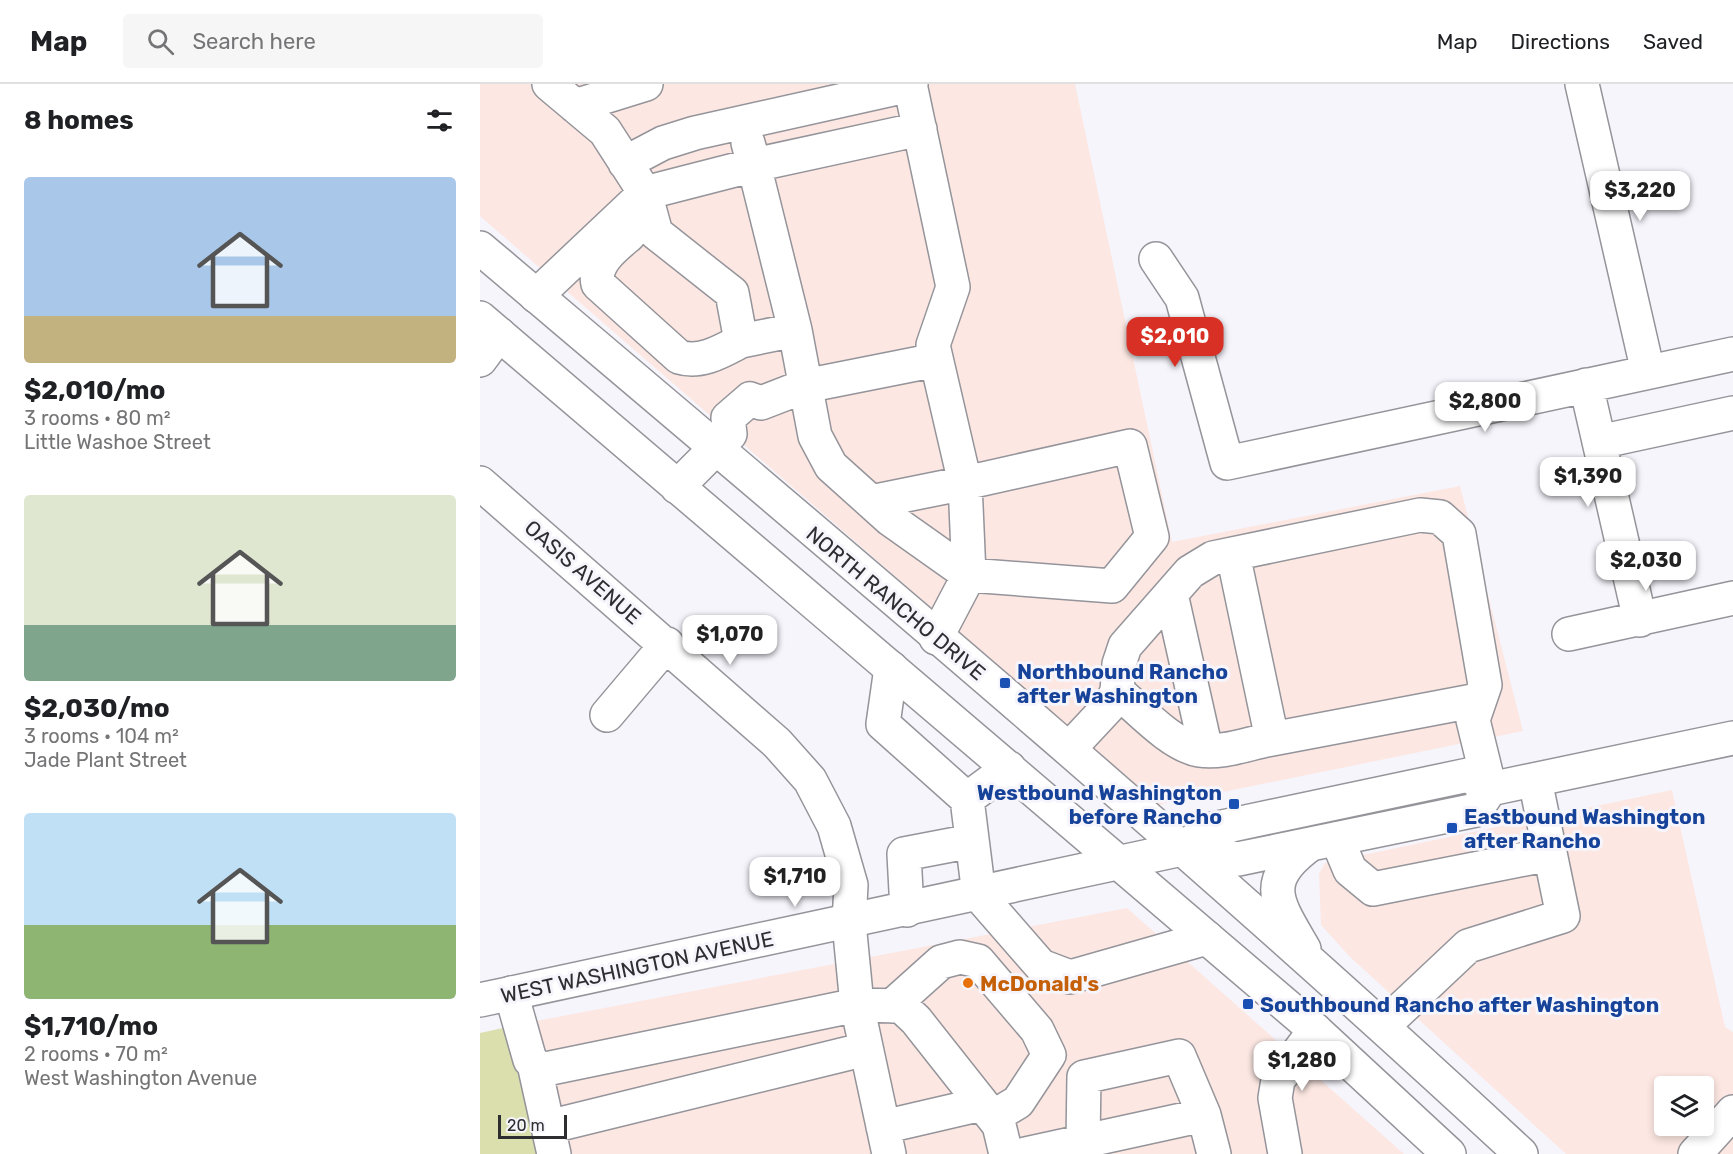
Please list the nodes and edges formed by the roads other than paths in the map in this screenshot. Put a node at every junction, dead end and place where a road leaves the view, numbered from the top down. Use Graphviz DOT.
graph roads {
  1 [pos="646,84"];
  2 [pos="910,84"];
  3 [pos="1582,84"];
  4 [pos="559,90"];
  5 [pos="742,123"];
  6 [pos="920,129"];
  7 [pos="625,163"];
  8 [pos="754,165"];
  9 [pos="645,193"];
  10 [pos="654,227"];
  11 [pos="480,248"];
  12 [pos="1156,259"];
  13 [pos="536,296"];
  14 [pos="490,326"];
  15 [pos="795,330"];
  16 [pos="741,340"];
  17 [pos="1733,354"];
  18 [pos="480,360"];
  19 [pos="936,360"];
  20 [pos="1648,372"];
  21 [pos="1586,385"];
  22 [pos="805,386"];
  23 [pos="1733,413"];
  24 [pos="723,441"];
  25 [pos="1599,442"];
  26 [pos="480,483"];
  27 [pos="964,483"];
  28 [pos="677,487"];
  29 [pos="871,502"];
  30 [pos="1233,554"];
  31 [pos="969,575"];
  32 [pos="1171,594"];
  33 [pos="1733,598"];
  34 [pos="1640,620"];
  35 [pos="1569,634"];
  36 [pos="936,638"];
  37 [pos="667,644"];
  38 [pos="891,668"];
  39 [pos="1117,691"];
  40 [pos="1478,700"];
  41 [pos="607,715"];
  42 [pos="1272,738"];
  43 [pos="1733,738"];
  44 [pos="1069,748"];
  45 [pos="1206,750"];
  46 [pos="1009,768"];
  47 [pos="1535,780"];
  48 [pos="1490,789"];
  49 [pos="967,799"];
  50 [pos="972,841"];
  51 [pos="1324,842"];
  52 [pos="1182,849"];
  53 [pos="1550,854"];
  54 [pos="1121,863"];
  55 [pos="978,895"];
  56 [pos="907,910"];
  57 [pos="849,922"];
  58 [pos="1207,938"];
  59 [pos="1314,966"];
  60 [pos="495,997"];
  61 [pos="857,1005"];
  62 [pos="892,1006"];
  63 [pos="1383,1026"];
  64 [pos="1315,1030"];
  65 [pos="866,1049"];
  66 [pos="534,1064"];
  67 [pos="987,1110"];
  68 [pos="1733,1112"];
  69 [pos="1204,1114"];
  70 [pos="886,1140"];
  71 [pos="551,1141"];
  72 [pos="1083,1141"];
  73 [pos="1006,1154"];
  74 [pos="1025,1154"];
  75 [pos="1214,1154"];
  76 [pos="1286,1154"];
  77 [pos="1449,1154"];
  78 [pos="1521,1154"];
  79 [pos="1695,1154"];
  1 -- 4 [label="main road"];
  2 -- 5 [label="main road"];
  2 -- 6 [label="main road"];
  3 -- 20 [label="main road"];
  4 -- 7 [label="main road"];
  5 -- 7 [label="main road"];
  5 -- 8 [label="main road"];
  6 -- 8 [label="main road"];
  6 -- 19 [label="main road"];
  7 -- 9 [label="main road"];
  8 -- 9 [label="main road"];
  8 -- 15 [label="main road"];
  9 -- 10 [label="main road"];
  9 -- 13 [label="main road"];
  10 -- 16 [label="main road"];
  10 -- 16 [label="main road"];
  11 -- 13 [label="main road, NORTH RANCHO DRIVE"];
  12 -- 21 [label="main road"];
  13 -- 24 [label="main road, NORTH RANCHO DRIVE"];
  14 -- 18 [label="main road"];
  14 -- 28 [label="main road"];
  15 -- 16 [label="main road"];
  15 -- 22 [label="main road"];
  17 -- 20 [label="main road"];
  19 -- 22 [label="main road"];
  19 -- 27 [label="main road"];
  20 -- 21 [label="main road"];
  21 -- 25 [label="main road"];
  22 -- 24 [label="main road"];
  22 -- 29 [label="main road"];
  23 -- 25 [label="main road"];
  24 -- 28 [label="main road"];
  24 -- 36 [label="main road, NORTH RANCHO DRIVE"];
  25 -- 34 [label="main road"];
  26 -- 37 [label="main road, OASIS AVENUE"];
  27 -- 29 [label="main road"];
  27 -- 31 [label="main road"];
  27 -- 31 [label="main road"];
  28 -- 38 [label="main road"];
  29 -- 31 [label="main road"];
  30 -- 32 [label="main road"];
  30 -- 40 [label="main road"];
  30 -- 42 [label="main road"];
  31 -- 36 [label="main road"];
  32 -- 39 [label="main road"];
  32 -- 45 [label="main road"];
  33 -- 34 [label="main road"];
  34 -- 35 [label="main road"];
  36 -- 44 [label="main road, NORTH RANCHO DRIVE"];
  37 -- 41 [label="main road"];
  37 -- 57 [label="main road, OASIS AVENUE"];
  38 -- 46 [label="main road"];
  38 -- 49 [label="main road"];
  39 -- 44 [label="main road"];
  39 -- 45 [label="main road"];
  40 -- 42 [label="main road"];
  40 -- 48 [label="main road"];
  42 -- 45 [label="main road"];
  43 -- 47 [label="main road"];
  44 -- 52 [label="main road, NORTH RANCHO DRIVE"];
  46 -- 49 [label="main road"];
  46 -- 54 [label="main road"];
  47 -- 48 [label="main road"];
  47 -- 53 [label="main road"];
  48 -- 51 [label="main road, WEST WASHINGTON AVENUE"];
  48 -- 52 [label="main road, WEST WASHINGTON AVENUE"];
  49 -- 50 [label="main road"];
  50 -- 55 [label="main road"];
  50 -- 56 [label="main road"];
  51 -- 52 [label="main road, WEST WASHINGTON AVENUE"];
  51 -- 53 [label="main road"];
  51 -- 59 [label="main road"];
  52 -- 54 [label="main road, WEST WASHINGTON AVENUE"];
  52 -- 59 [label="main road, NORTH RANCHO DRIVE"];
  53 -- 63 [label="main road"];
  54 -- 55 [label="main road, WEST WASHINGTON AVENUE"];
  54 -- 58 [label="main road"];
  55 -- 56 [label="main road, WEST WASHINGTON AVENUE"];
  55 -- 58 [label="main road"];
  56 -- 57 [label="main road, WEST WASHINGTON AVENUE"];
  57 -- 60 [label="main road, WEST WASHINGTON AVENUE"];
  57 -- 61 [label="main road, OASIS AVENUE"];
  58 -- 64 [label="main road"];
  59 -- 63 [label="main road, NORTH RANCHO DRIVE"];
  60 -- 66 [label="main road"];
  61 -- 62 [label="main road"];
  61 -- 65 [label="main road, OASIS AVENUE"];
  61 -- 66 [label="main road"];
  62 -- 67 [label="main road"];
  62 -- 67 [label="main road"];
  63 -- 78 [label="main road, NORTH RANCHO DRIVE"];
  64 -- 76 [label="main road"];
  64 -- 77 [label="main road"];
  65 -- 70 [label="main road, OASIS AVENUE"];
  65 -- 71 [label="main road"];
  66 -- 71 [label="main road"];
  67 -- 70 [label="main road"];
  67 -- 73 [label="main road"];
  68 -- 79 [label="main road"];
  69 -- 72 [label="main road"];
  69 -- 72 [label="main road"];
  69 -- 75 [label="main road"];
  72 -- 74 [label="main road"];
}
